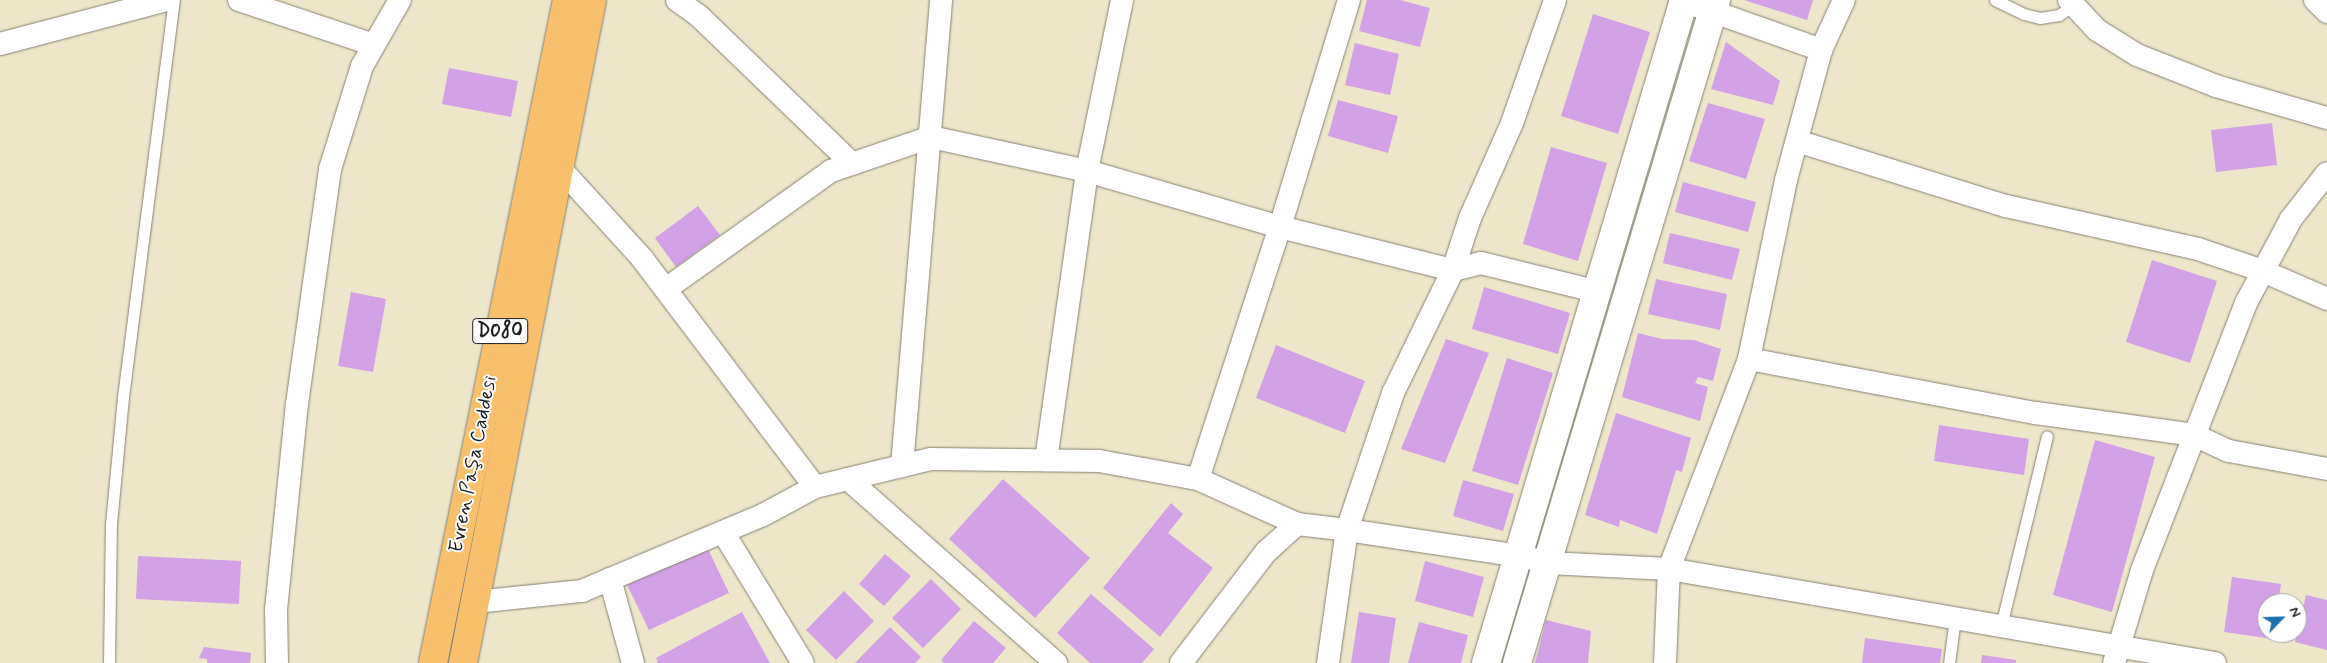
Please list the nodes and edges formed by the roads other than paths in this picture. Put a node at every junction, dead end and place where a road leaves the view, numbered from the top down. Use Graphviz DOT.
graph roads {
  1 [pos="166,0"];
  2 [pos="174,0"];
  3 [pos="239,0"];
  4 [pos="400,0"];
  5 [pos="568,0"];
  6 [pos="592,0"];
  7 [pos="676,0"];
  8 [pos="941,0"];
  9 [pos="1122,0"];
  10 [pos="1349,0"];
  11 [pos="1555,0"];
  12 [pos="1683,0"];
  13 [pos="1844,0"];
  14 [pos="1995,0"];
  15 [pos="2316,0"];
  16 [pos="2072,2"];
  17 [pos="1714,6"];
  18 [pos="2327,12"];
  19 [pos="0,44"];
  20 [pos="374,45"];
  21 [pos="1821,50"];
  22 [pos="2327,118"];
  23 [pos="931,137"];
  24 [pos="1797,141"];
  25 [pos="852,164"];
  26 [pos="559,167"];
  27 [pos="1087,171"];
  28 [pos="2327,173"];
  29 [pos="1280,226"];
  30 [pos="1453,270"];
  31 [pos="2263,271"];
  32 [pos="666,289"];
  33 [pos="1599,292"];
  34 [pos="2327,299"];
  35 [pos="1749,359"];
  36 [pos="2194,435"];
  37 [pos="2047,436"];
  38 [pos="1046,460"];
  39 [pos="902,466"];
  40 [pos="2327,469"];
  41 [pos="848,479"];
  42 [pos="1198,479"];
  43 [pos="816,487"];
  44 [pos="1296,524"];
  45 [pos="1347,530"];
  46 [pos="723,532"];
  47 [pos="1521,556"];
  48 [pos="1548,563"];
  49 [pos="1669,569"];
  50 [pos="610,579"];
  51 [pos="474,602"];
  52 [pos="1955,618"];
  53 [pos="2001,626"];
  54 [pos="2116,654"];
  55 [pos="109,663"];
  56 [pos="276,663"];
  57 [pos="434,663"];
  58 [pos="463,663"];
  59 [pos="633,663"];
  60 [pos="803,663"];
  61 [pos="1056,663"];
  62 [pos="1181,663"];
  63 [pos="1328,663"];
  64 [pos="1486,663"];
  65 [pos="1517,663"];
  66 [pos="1665,663"];
  67 [pos="1949,663"];
  68 [pos="2215,663"];
  1 -- 19 [label="street"];
  2 -- 55 [label="lane"];
  3 -- 20 [label="street"];
  4 -- 20 [label="street"];
  5 -- 57 [label="highway, Evren Paşa Caddesi / D080"];
  6 -- 26 [label="highway, Evren Paşa Caddesi / D080"];
  7 -- 25 [label="street"];
  8 -- 23 [label="street"];
  9 -- 27 [label="street"];
  10 -- 29 [label="street"];
  11 -- 30 [label="street"];
  12 -- 17 [label="street"];
  12 -- 33 [label="street"];
  13 -- 21 [label="street"];
  14 -- 16 [label="lane"];
  15 -- 18 [label="street"];
  16 -- 22 [label="street"];
  17 -- 21 [label="street"];
  17 -- 48 [label="street"];
  20 -- 56 [label="street"];
  21 -- 24 [label="street"];
  23 -- 25 [label="street"];
  23 -- 27 [label="street"];
  23 -- 39 [label="street"];
  24 -- 31 [label="street"];
  24 -- 35 [label="street"];
  25 -- 32 [label="street"];
  26 -- 32 [label="street"];
  26 -- 51 [label="highway, Evren Paşa Caddesi / D080"];
  27 -- 29 [label="street"];
  27 -- 38 [label="street"];
  28 -- 31 [label="street"];
  29 -- 30 [label="street"];
  29 -- 42 [label="street"];
  30 -- 33 [label="street"];
  30 -- 45 [label="street"];
  31 -- 34 [label="street"];
  31 -- 36 [label="street"];
  32 -- 43 [label="street"];
  33 -- 47 [label="street"];
  35 -- 36 [label="street"];
  35 -- 49 [label="street"];
  36 -- 40 [label="street"];
  36 -- 54 [label="street"];
  37 -- 53 [label="lane"];
  38 -- 39 [label="street"];
  38 -- 42 [label="street"];
  39 -- 41 [label="street"];
  41 -- 43 [label="street"];
  41 -- 61 [label="street"];
  42 -- 44 [label="street"];
  43 -- 46 [label="street"];
  44 -- 45 [label="street"];
  44 -- 62 [label="street"];
  45 -- 47 [label="street"];
  45 -- 63 [label="street"];
  46 -- 50 [label="street"];
  46 -- 60 [label="street"];
  47 -- 48 [label="street"];
  47 -- 64 [label="street"];
  48 -- 49 [label="street"];
  48 -- 65 [label="street"];
  49 -- 52 [label="street"];
  49 -- 66 [label="street"];
  50 -- 51 [label="street"];
  50 -- 59 [label="street"];
  51 -- 58 [label="highway, Evren Paşa Caddesi / D080"];
  52 -- 53 [label="street"];
  52 -- 67 [label="lane"];
  53 -- 54 [label="street"];
  54 -- 68 [label="street"];
}
